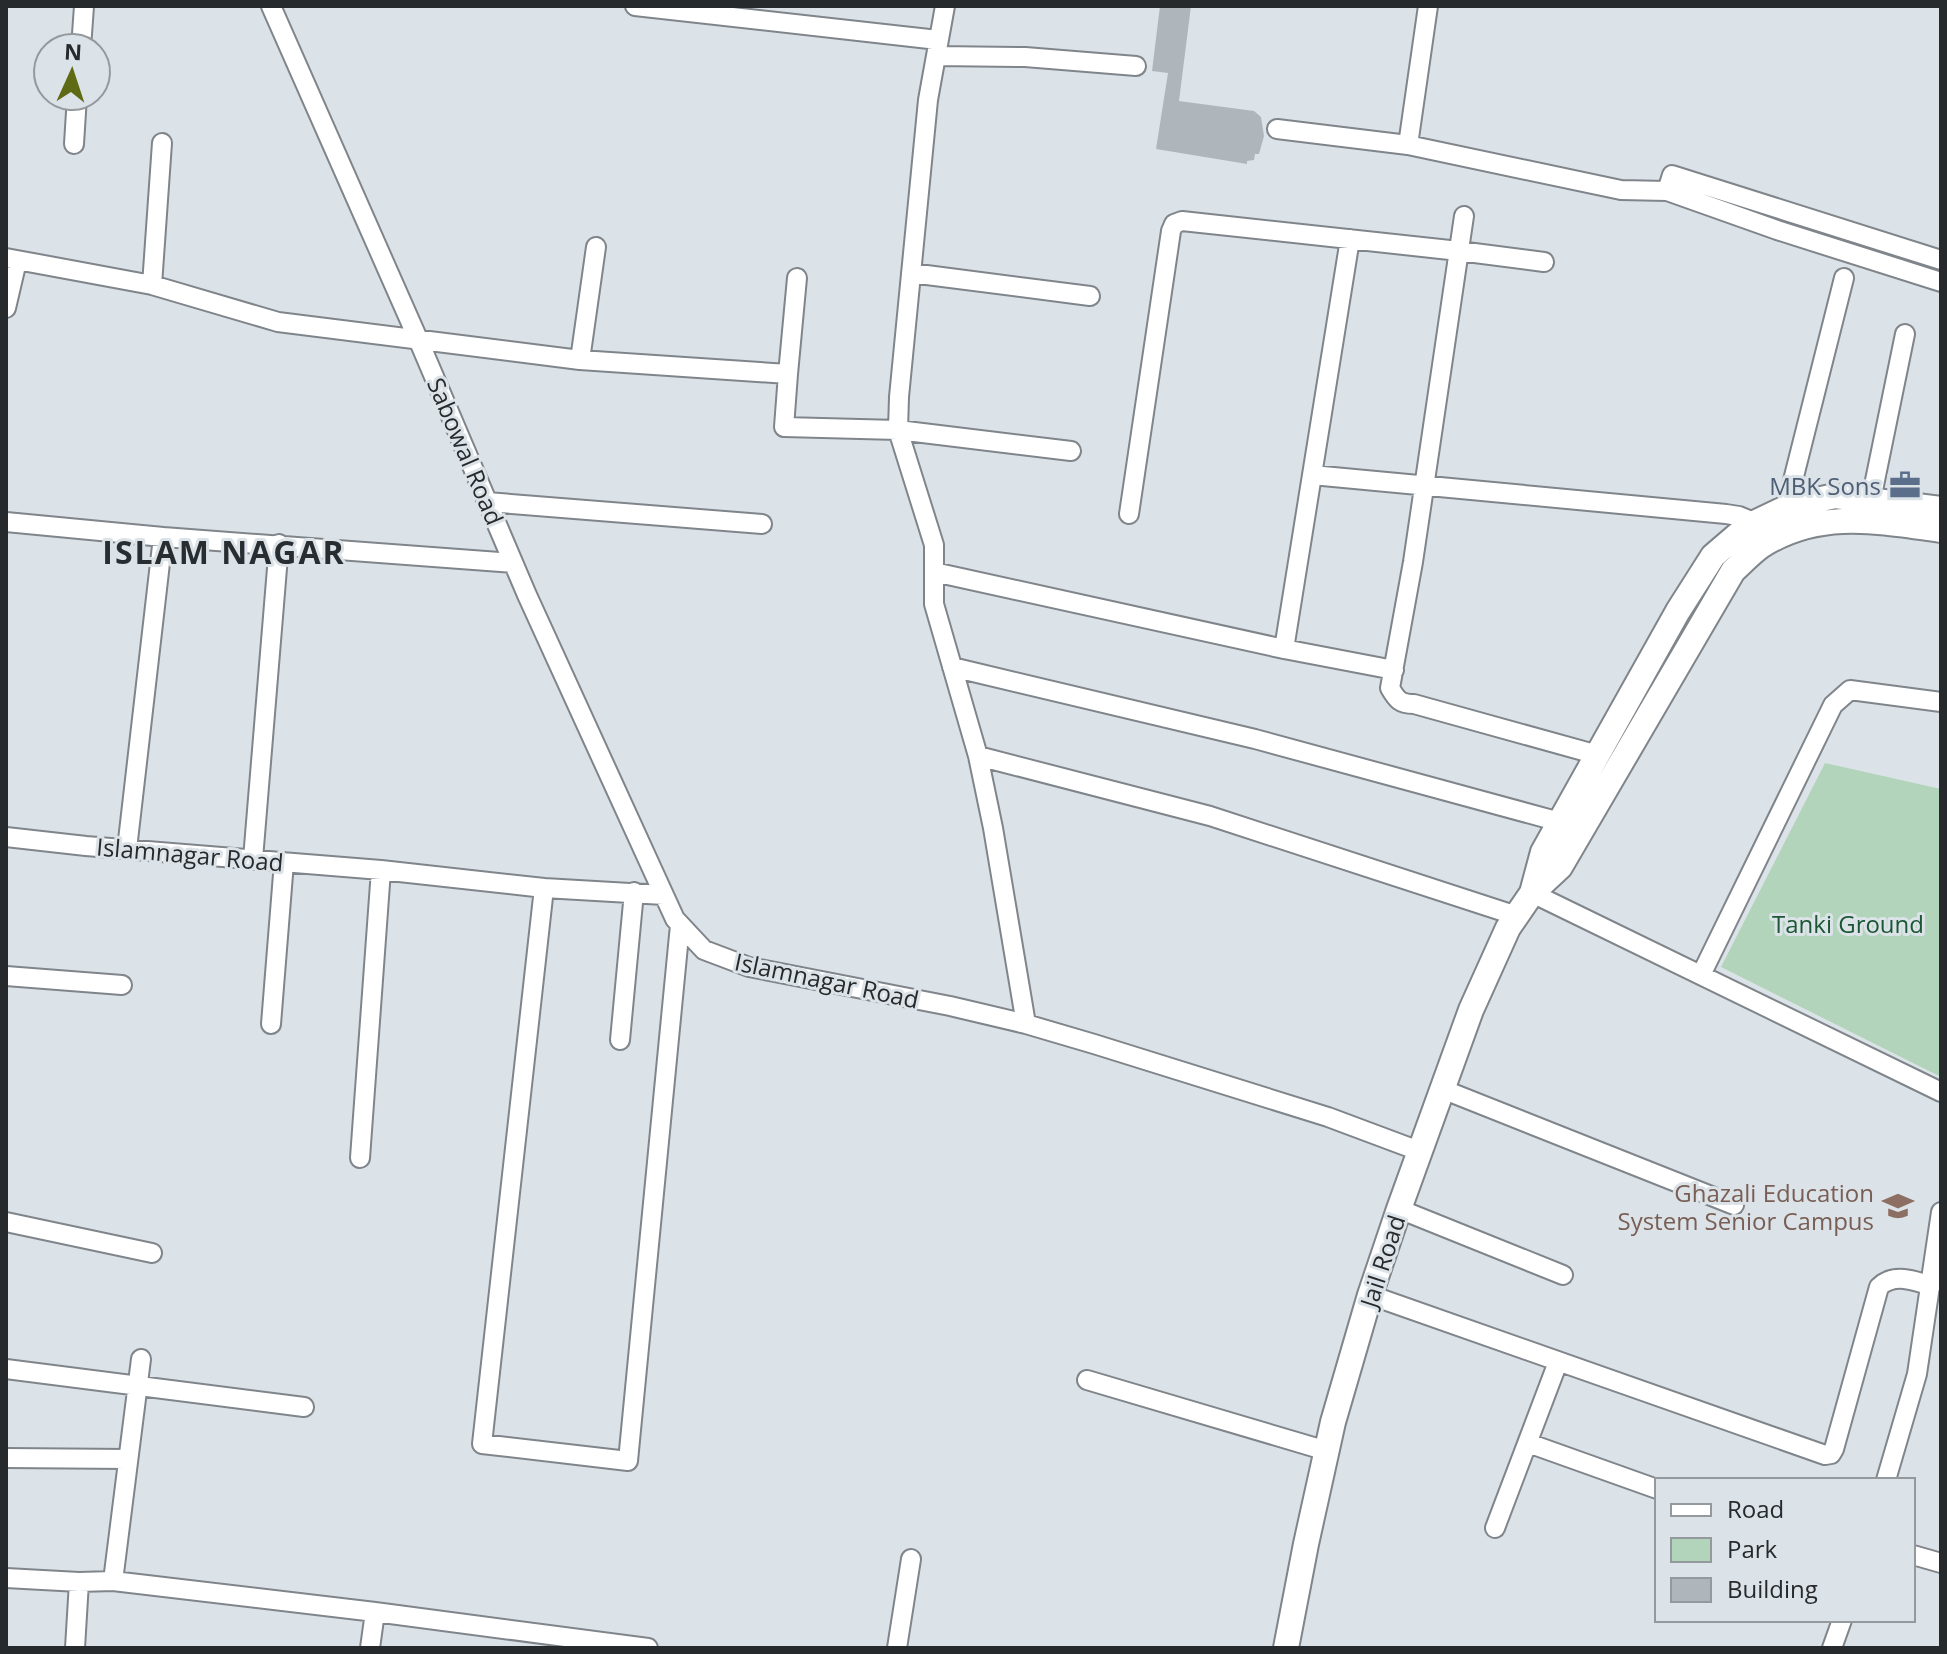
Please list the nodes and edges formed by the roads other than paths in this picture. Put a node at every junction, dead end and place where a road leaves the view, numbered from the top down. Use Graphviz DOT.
graph roads {
  1 [pos="84,6"];
  2 [pos="271,6"];
  3 [pos="635,6"];
  4 [pos="945,6"];
  5 [pos="1428,6"];
  6 [pos="654,7"];
  7 [pos="750,12"];
  8 [pos="82,32"];
  9 [pos="937,48"];
  10 [pos="1136,66"];
  11 [pos="76,112"];
  12 [pos="1277,129"];
  13 [pos="162,143"];
  14 [pos="74,144"];
  15 [pos="1408,145"];
  16 [pos="1667,191"];
  17 [pos="1464,216"];
  18 [pos="1350,239"];
  19 [pos="596,247"];
  20 [pos="1459,251"];
  21 [pos="12,260"];
  22 [pos="1941,260"];
  23 [pos="1544,262"];
  24 [pos="911,273"];
  25 [pos="797,278"];
  26 [pos="1844,278"];
  27 [pos="1941,282"];
  28 [pos="152,285"];
  29 [pos="1090,296"];
  30 [pos="6,308"];
  31 [pos="1905,334"];
  32 [pos="418,339"];
  33 [pos="580,360"];
  34 [pos="788,374"];
  35 [pos="898,430"];
  36 [pos="1071,451"];
  37 [pos="1312,475"];
  38 [pos="1424,486"];
  39 [pos="1871,500"];
  40 [pos="487,502"];
  41 [pos="1941,509"];
  42 [pos="1129,514"];
  43 [pos="1776,519"];
  44 [pos="6,522"];
  45 [pos="762,524"];
  46 [pos="1941,530"];
  47 [pos="163,537"];
  48 [pos="279,544"];
  49 [pos="513,563"];
  50 [pos="934,572"];
  51 [pos="1284,649"];
  52 [pos="952,667"];
  53 [pos="1394,670"];
  54 [pos="1941,702"];
  55 [pos="1598,755"];
  56 [pos="978,756"];
  57 [pos="1560,822"];
  58 [pos="6,837"];
  59 [pos="127,849"];
  60 [pos="253,859"];
  61 [pos="284,862"];
  62 [pos="381,870"];
  63 [pos="544,888"];
  64 [pos="634,892"];
  65 [pos="1532,893"];
  66 [pos="664,895"];
  67 [pos="1517,916"];
  68 [pos="680,925"];
  69 [pos="1701,975"];
  70 [pos="6,976"];
  71 [pos="122,985"];
  72 [pos="271,1024"];
  73 [pos="1026,1024"];
  74 [pos="620,1040"];
  75 [pos="1442,1089"];
  76 [pos="1941,1092"];
  77 [pos="1419,1151"];
  78 [pos="360,1158"];
  79 [pos="1734,1205"];
  80 [pos="1399,1209"];
  81 [pos="1941,1212"];
  82 [pos="6,1222"];
  83 [pos="152,1253"];
  84 [pos="1563,1275"];
  85 [pos="1931,1286"];
  86 [pos="1370,1295"];
  87 [pos="141,1359"];
  88 [pos="1558,1362"];
  89 [pos="6,1369"];
  90 [pos="1087,1380"];
  91 [pos="137,1385"];
  92 [pos="304,1407"];
  93 [pos="1528,1443"];
  94 [pos="1327,1451"];
  95 [pos="6,1458"];
  96 [pos="128,1459"];
  97 [pos="1887,1478"];
  98 [pos="1655,1488"];
  99 [pos="1495,1528"];
  100 [pos="1915,1556"];
  101 [pos="911,1559"];
  102 [pos="1941,1563"];
  103 [pos="6,1578"];
  104 [pos="113,1581"];
  105 [pos="79,1582"];
  106 [pos="375,1612"];
  107 [pos="1841,1622"];
  108 [pos="75,1648"];
  109 [pos="370,1648"];
  110 [pos="648,1648"];
  111 [pos="897,1648"];
  112 [pos="1286,1648"];
  113 [pos="1832,1648"];
  1 -- 8 [label="street"];
  2 -- 32 [label="street, Sabowal Road"];
  3 -- 6 [label="street"];
  4 -- 9 [label="street"];
  5 -- 15 [label="street"];
  6 -- 7 [label="street"];
  7 -- 9 [label="street"];
  9 -- 10 [label="street"];
  9 -- 24 [label="street"];
  11 -- 14 [label="street"];
  12 -- 15 [label="street"];
  13 -- 28 [label="street"];
  15 -- 16 [label="street"];
  16 -- 22 [label="street"];
  16 -- 27 [label="street"];
  17 -- 20 [label="street"];
  18 -- 20 [label="street"];
  18 -- 37 [label="street"];
  18 -- 42 [label="street"];
  19 -- 33 [label="street"];
  20 -- 23 [label="street"];
  20 -- 38 [label="street"];
  21 -- 28 [label="street"];
  21 -- 30 [label="street"];
  24 -- 29 [label="street"];
  24 -- 35 [label="street"];
  25 -- 34 [label="street"];
  26 -- 43 [label="street"];
  28 -- 32 [label="street"];
  31 -- 39 [label="street"];
  32 -- 33 [label="street"];
  32 -- 40 [label="street, Sabowal Road"];
  33 -- 34 [label="street"];
  34 -- 35 [label="street"];
  35 -- 36 [label="street"];
  35 -- 50 [label="street"];
  37 -- 38 [label="street"];
  37 -- 51 [label="street"];
  38 -- 43 [label="street"];
  38 -- 53 [label="street"];
  39 -- 41 [label="main road"];
  39 -- 43 [label="main road"];
  40 -- 45 [label="street"];
  40 -- 49 [label="street, Sabowal Road"];
  43 -- 46 [label="main road"];
  43 -- 55 [label="main road"];
  43 -- 65 [label="main road"];
  44 -- 47 [label="street"];
  47 -- 48 [label="street"];
  47 -- 59 [label="street"];
  48 -- 49 [label="street"];
  48 -- 60 [label="street"];
  49 -- 66 [label="street, Sabowal Road"];
  50 -- 51 [label="street"];
  50 -- 52 [label="street"];
  51 -- 53 [label="street"];
  52 -- 56 [label="street"];
  52 -- 57 [label="street"];
  53 -- 55 [label="street"];
  54 -- 69 [label="street"];
  55 -- 57 [label="main road"];
  56 -- 67 [label="street"];
  56 -- 73 [label="street"];
  57 -- 65 [label="main road"];
  58 -- 59 [label="street, Islamnagar Road"];
  59 -- 60 [label="street, Islamnagar Road"];
  60 -- 61 [label="street, Islamnagar Road"];
  61 -- 62 [label="street, Islamnagar Road"];
  61 -- 72 [label="street"];
  62 -- 63 [label="street, Islamnagar Road"];
  62 -- 78 [label="street"];
  63 -- 64 [label="street, Islamnagar Road"];
  63 -- 68 [label="street"];
  64 -- 66 [label="street, Islamnagar Road"];
  64 -- 74 [label="street"];
  65 -- 67 [label="main road, Jail Road"];
  65 -- 69 [label="street"];
  66 -- 68 [label="street, Islamnagar Road"];
  67 -- 75 [label="main road, Jail Road"];
  68 -- 73 [label="street, Islamnagar Road"];
  69 -- 76 [label="street"];
  70 -- 71 [label="street"];
  73 -- 77 [label="street, Islamnagar Road"];
  75 -- 77 [label="main road, Jail Road"];
  75 -- 79 [label="street"];
  77 -- 80 [label="main road, Jail Road"];
  80 -- 84 [label="street"];
  80 -- 86 [label="main road, Jail Road"];
  81 -- 85 [label="street"];
  82 -- 83 [label="street"];
  85 -- 88 [label="street"];
  85 -- 97 [label="street"];
  86 -- 88 [label="street"];
  86 -- 94 [label="main road, Jail Road"];
  87 -- 91 [label="street"];
  88 -- 93 [label="street"];
  89 -- 91 [label="street"];
  90 -- 94 [label="street"];
  91 -- 92 [label="street"];
  91 -- 96 [label="street"];
  93 -- 98 [label="street"];
  93 -- 99 [label="street"];
  94 -- 112 [label="main road, Jail Road"];
  95 -- 96 [label="street"];
  96 -- 104 [label="street"];
  100 -- 102 [label="street"];
  101 -- 111 [label="street"];
  103 -- 105 [label="street"];
  104 -- 105 [label="street"];
  104 -- 106 [label="street"];
  105 -- 108 [label="street"];
  106 -- 109 [label="street"];
  106 -- 110 [label="street"];
  107 -- 113 [label="street"];
}
